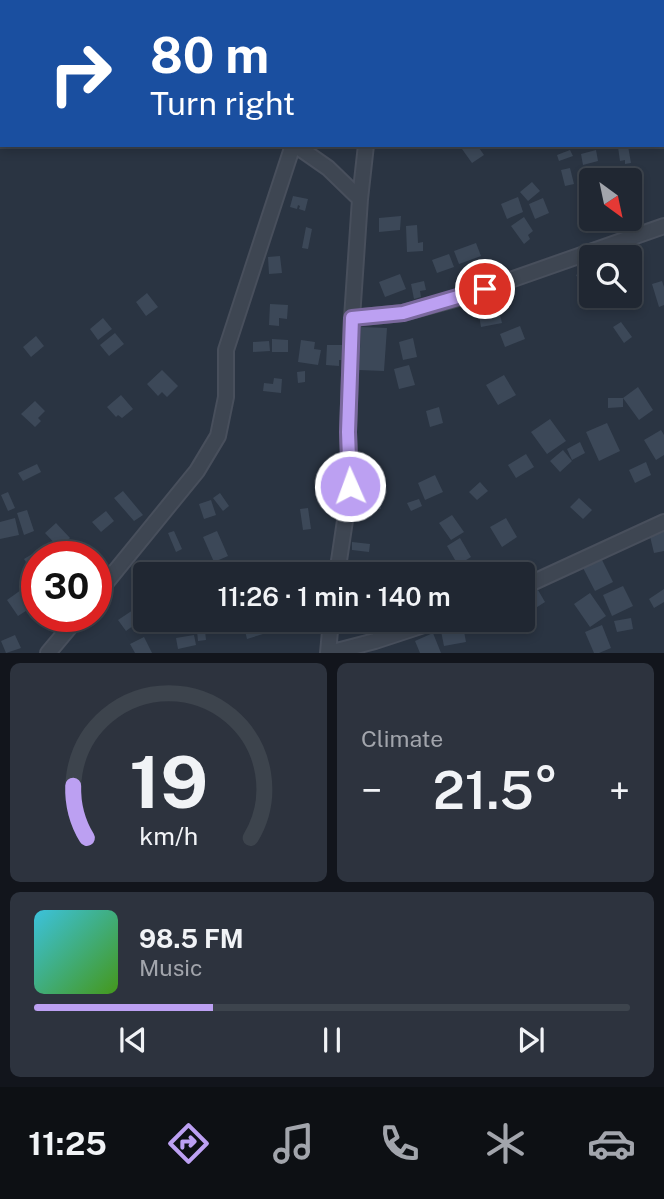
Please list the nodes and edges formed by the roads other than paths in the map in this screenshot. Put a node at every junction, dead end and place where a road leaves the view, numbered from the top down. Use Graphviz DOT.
graph roads {
  1 [pos="293,147"];
  2 [pos="297,147"];
  3 [pos="366,147"];
  4 [pos="360,199"];
  5 [pos="664,226"];
  6 [pos="352,318"];
  7 [pos="664,522"];
  8 [pos="339,562"];
  9 [pos="112,575"];
  10 [pos="535,581"];
  11 [pos="66,632"];
  12 [pos="330,632"];
  13 [pos="402,632"];
  14 [pos="48,653"];
  15 [pos="328,653"];
  1 -- 9 [label="street"];
  2 -- 4 [label="street"];
  3 -- 4 [label="street"];
  4 -- 6 [label="street"];
  5 -- 6 [label="street"];
  6 -- 8 [label="street"];
  7 -- 10 [label="street"];
  11 -- 14 [label="street"];
  12 -- 15 [label="street"];
  13 -- 15 [label="street"];
}
